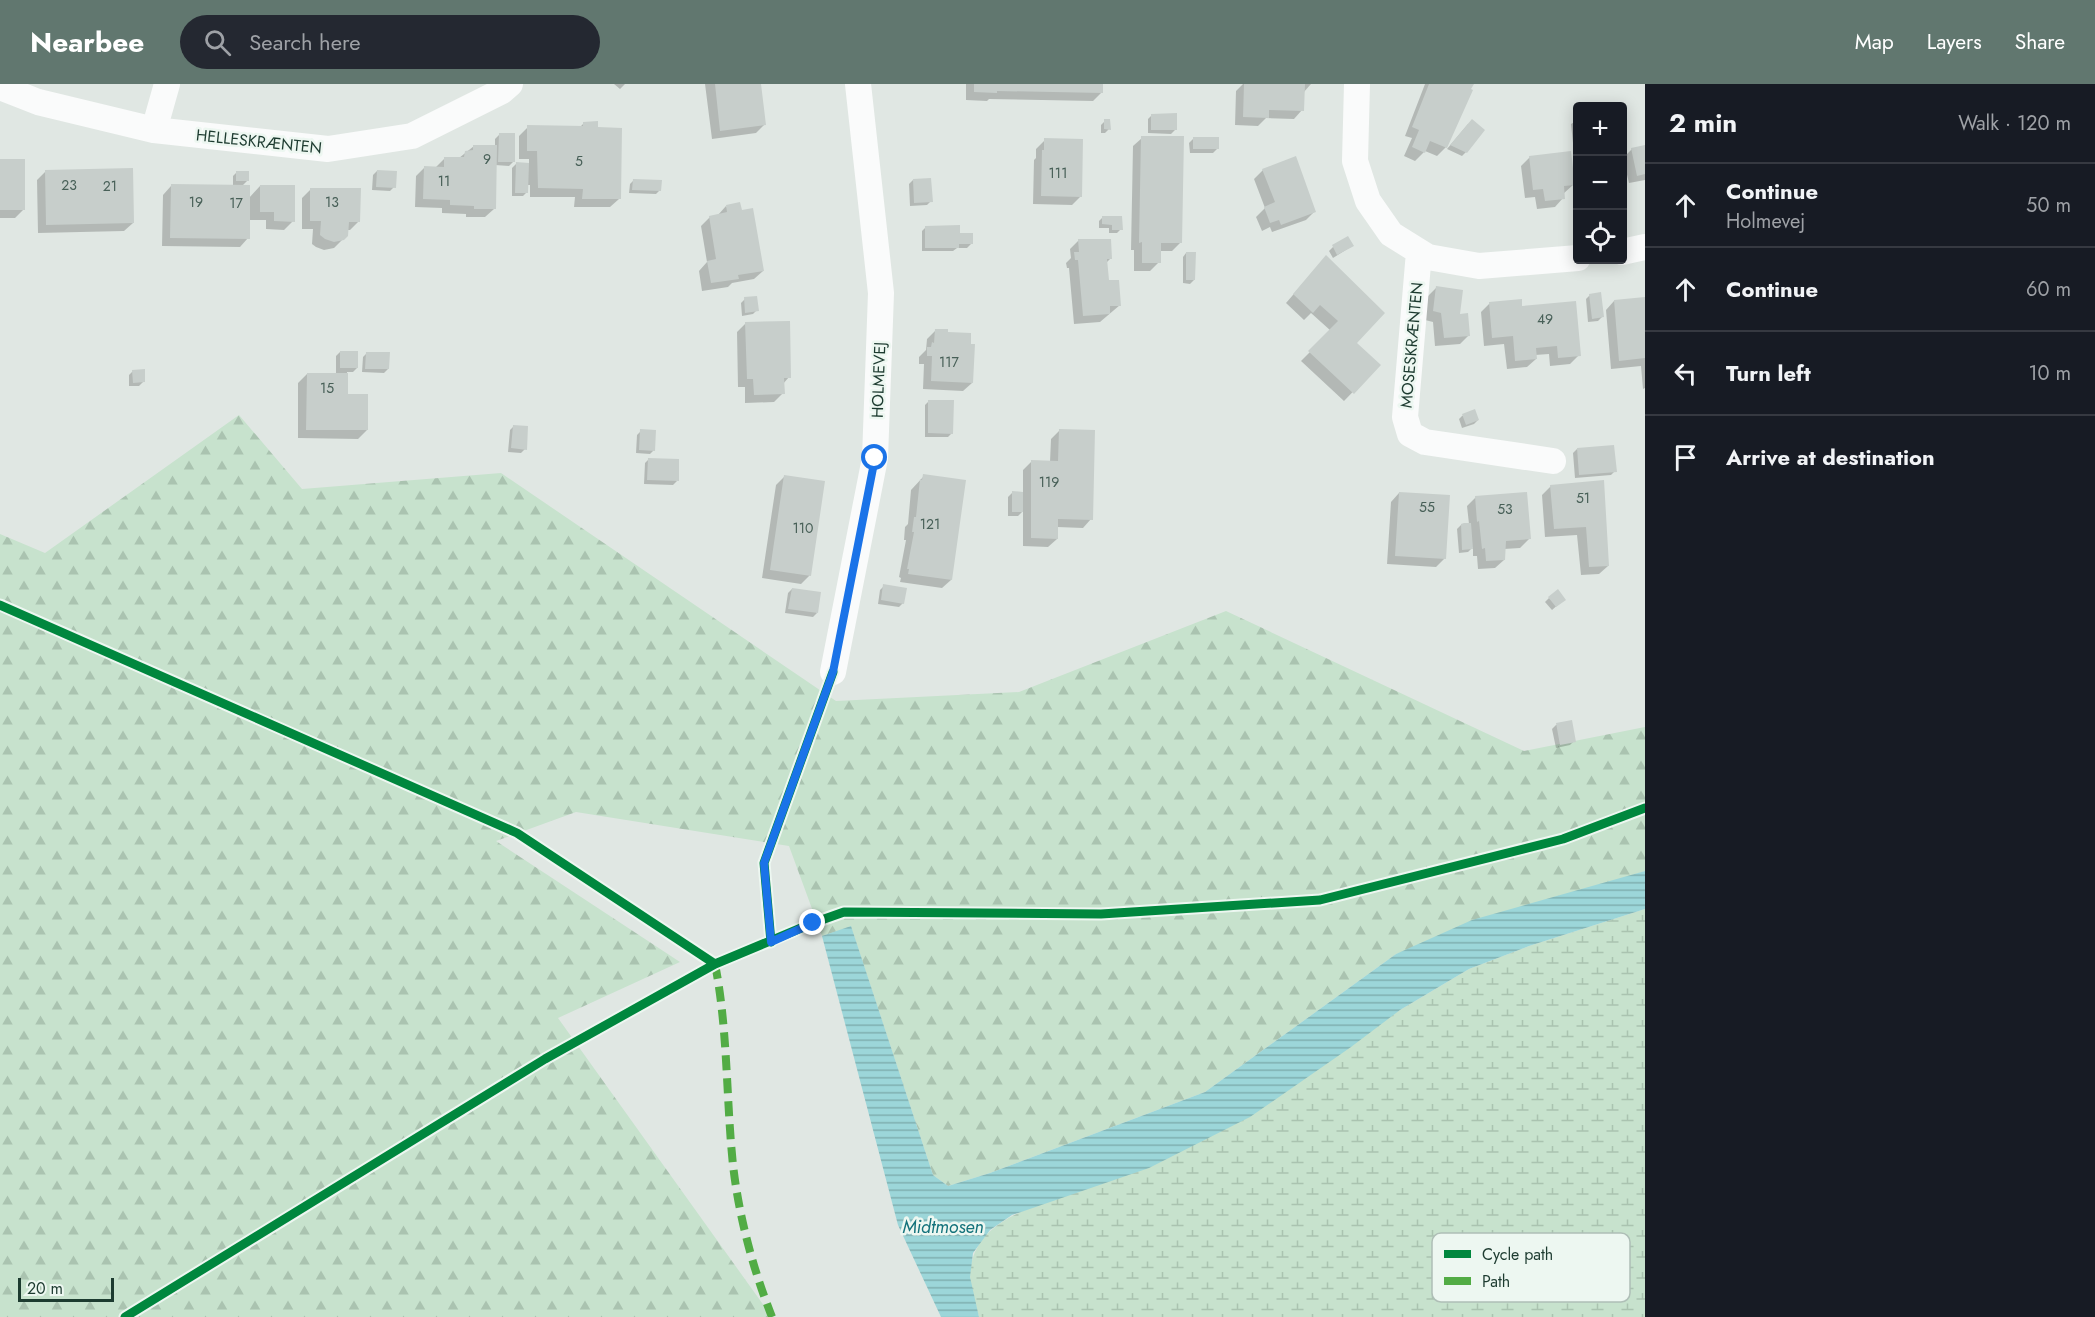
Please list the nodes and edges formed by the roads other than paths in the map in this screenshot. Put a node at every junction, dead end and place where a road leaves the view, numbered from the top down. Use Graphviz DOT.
graph roads {
  1 [pos="167,84"];
  2 [pos="510,84"];
  3 [pos="858,84"];
  4 [pos="1357,84"];
  5 [pos="0,87"];
  6 [pos="154,130"];
  7 [pos="1645,247"];
  8 [pos="1627,251"];
  9 [pos="1419,252"];
  10 [pos="1573,258"];
  11 [pos="1553,461"];
  12 [pos="833,672"];
  1 -- 6 [label="street"];
  2 -- 6 [label="street, HELLESKRÆNTEN"];
  3 -- 12 [label="street, HOLMEVEJ"];
  4 -- 9 [label="street"];
  5 -- 6 [label="street, HELLESKRÆNTEN"];
  7 -- 8 [label="street"];
  9 -- 10 [label="street"];
  9 -- 11 [label="street, MOSESKRÆNTEN"];
}
